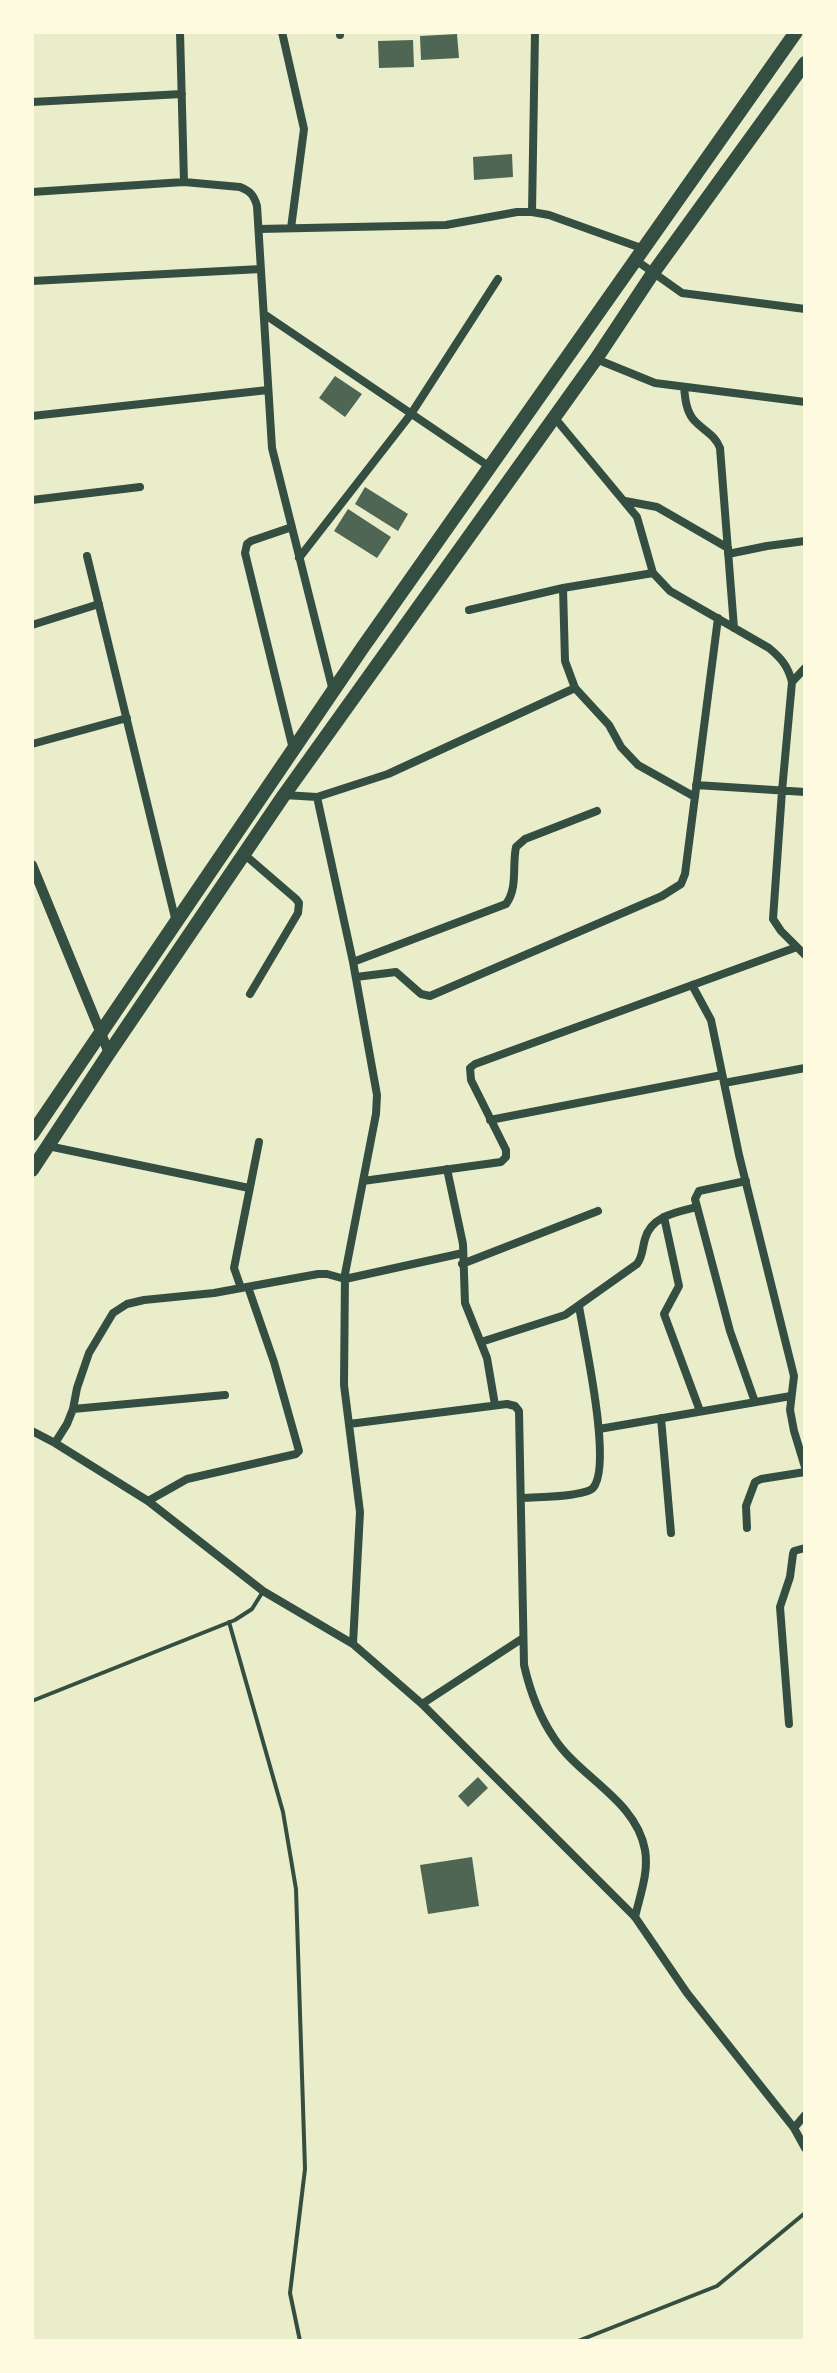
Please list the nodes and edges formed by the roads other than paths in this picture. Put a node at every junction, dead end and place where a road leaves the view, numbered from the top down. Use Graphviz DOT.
graph roads {
  1 [pos="180,32"];
  2 [pos="282,32"];
  3 [pos="535,32"];
  4 [pos="796,32"];
  5 [pos="805,63"];
  6 [pos="182,94"];
  7 [pos="32,102"];
  8 [pos="184,182"];
  9 [pos="32,192"];
  10 [pos="532,212"];
  11 [pos="291,228"];
  12 [pos="259,229"];
  13 [pos="641,255"];
  14 [pos="261,269"];
  15 [pos="653,273"];
  16 [pos="498,279"];
  17 [pos="32,281"];
  18 [pos="805,309"];
  19 [pos="264,314"];
  20 [pos="596,359"];
  21 [pos="684,387"];
  22 [pos="268,390"];
  23 [pos="805,402"];
  24 [pos="411,414"];
  25 [pos="32,416"];
  26 [pos="554,417"];
  27 [pos="491,467"];
  28 [pos="140,487"];
  29 [pos="32,500"];
  30 [pos="625,501"];
  31 [pos="292,527"];
  32 [pos="805,541"];
  33 [pos="728,551"];
  34 [pos="87,556"];
  35 [pos="299,558"];
  36 [pos="653,573"];
  37 [pos="563,588"];
  38 [pos="99,604"];
  39 [pos="469,610"];
  40 [pos="718,618"];
  41 [pos="32,625"];
  42 [pos="734,628"];
  43 [pos="805,668"];
  44 [pos="792,682"];
  45 [pos="575,688"];
  46 [pos="333,692"];
  47 [pos="127,718"];
  48 [pos="32,744"];
  49 [pos="293,751"];
  50 [pos="696,785"];
  51 [pos="782,791"];
  52 [pos="805,792"];
  53 [pos="284,795"];
  54 [pos="317,797"];
  55 [pos="695,797"];
  56 [pos="597,811"];
  57 [pos="245,855"];
  58 [pos="32,865"];
  59 [pos="176,923"];
  60 [pos="797,947"];
  61 [pos="805,955"];
  62 [pos="353,962"];
  63 [pos="356,977"];
  64 [pos="692,985"];
  65 [pos="250,994"];
  66 [pos="101,1034"];
  67 [pos="109,1053"];
  68 [pos="805,1068"];
  69 [pos="723,1079"];
  70 [pos="490,1120"];
  71 [pos="32,1134"];
  72 [pos="259,1142"];
  73 [pos="48,1146"];
  74 [pos="447,1169"];
  75 [pos="32,1170"];
  76 [pos="363,1181"];
  77 [pos="746,1181"];
  78 [pos="249,1188"];
  79 [pos="697,1207"];
  80 [pos="598,1211"];
  81 [pos="664,1217"];
  82 [pos="463,1253"];
  83 [pos="462,1264"];
  84 [pos="345,1272"];
  85 [pos="245,1287"];
  86 [pos="579,1306"];
  87 [pos="481,1342"];
  88 [pos="225,1395"];
  89 [pos="791,1396"];
  90 [pos="755,1402"];
  91 [pos="495,1405"];
  92 [pos="73,1409"];
  93 [pos="700,1411"];
  94 [pos="661,1418"];
  95 [pos="349,1424"];
  96 [pos="599,1429"];
  97 [pos="32,1431"];
  98 [pos="55,1443"];
  99 [pos="805,1469"];
  100 [pos="521,1498"];
  101 [pos="148,1501"];
  102 [pos="747,1528"];
  103 [pos="671,1533"];
  104 [pos="805,1548"];
  105 [pos="263,1591"];
  106 [pos="229,1622"];
  107 [pos="523,1638"];
  108 [pos="353,1644"];
  109 [pos="32,1701"];
  110 [pos="422,1704"];
  111 [pos="789,1724"];
  112 [pos="635,1917"];
  113 [pos="805,2115"];
  114 [pos="794,2128"];
  115 [pos="805,2148"];
  116 [pos="805,2213"];
  117 [pos="300,2341"];
  118 [pos="578,2341"];
  1 -- 6 [label="street"];
  2 -- 11 [label="street"];
  3 -- 10 [label="street"];
  4 -- 13 [label="main road"];
  5 -- 15 [label="main road"];
  6 -- 7 [label="street"];
  6 -- 8 [label="street"];
  8 -- 9 [label="street"];
  8 -- 12 [label="street"];
  10 -- 11 [label="street"];
  10 -- 13 [label="street"];
  11 -- 12 [label="street"];
  12 -- 14 [label="street"];
  13 -- 15 [label="street"];
  13 -- 27 [label="main road"];
  14 -- 17 [label="street"];
  14 -- 19 [label="street"];
  15 -- 18 [label="street"];
  15 -- 20 [label="main road"];
  16 -- 24 [label="street"];
  19 -- 22 [label="street"];
  19 -- 24 [label="street"];
  20 -- 21 [label="street"];
  20 -- 26 [label="main road"];
  21 -- 23 [label="street"];
  21 -- 33 [label="street"];
  22 -- 25 [label="street"];
  22 -- 31 [label="street"];
  24 -- 27 [label="street"];
  24 -- 35 [label="street"];
  26 -- 30 [label="street"];
  26 -- 53 [label="main road"];
  27 -- 46 [label="main road"];
  28 -- 29 [label="street"];
  30 -- 33 [label="street"];
  30 -- 36 [label="street"];
  31 -- 35 [label="street"];
  31 -- 49 [label="street"];
  32 -- 33 [label="street"];
  33 -- 42 [label="street"];
  34 -- 38 [label="street"];
  35 -- 46 [label="street"];
  36 -- 37 [label="street"];
  36 -- 40 [label="street"];
  37 -- 39 [label="street"];
  37 -- 45 [label="street"];
  38 -- 41 [label="street"];
  38 -- 47 [label="street"];
  40 -- 42 [label="street"];
  40 -- 50 [label="street"];
  42 -- 44 [label="street"];
  43 -- 44 [label="street"];
  44 -- 51 [label="street"];
  45 -- 54 [label="street"];
  45 -- 55 [label="street"];
  46 -- 49 [label="main road"];
  47 -- 48 [label="street"];
  47 -- 59 [label="street"];
  49 -- 59 [label="main road"];
  50 -- 51 [label="street"];
  50 -- 55 [label="street"];
  51 -- 52 [label="street"];
  51 -- 60 [label="street"];
  53 -- 54 [label="street"];
  53 -- 57 [label="main road"];
  54 -- 62 [label="street"];
  55 -- 63 [label="street"];
  56 -- 62 [label="street"];
  57 -- 65 [label="street"];
  57 -- 67 [label="main road"];
  58 -- 66 [label="street"];
  59 -- 66 [label="main road"];
  60 -- 61 [label="street"];
  60 -- 64 [label="street"];
  62 -- 63 [label="street"];
  63 -- 76 [label="street"];
  64 -- 69 [label="street"];
  64 -- 70 [label="street"];
  66 -- 67 [label="street"];
  66 -- 71 [label="main road"];
  67 -- 73 [label="main road"];
  68 -- 69 [label="street"];
  69 -- 70 [label="street"];
  69 -- 77 [label="street"];
  70 -- 74 [label="street"];
  72 -- 78 [label="street"];
  73 -- 75 [label="main road"];
  73 -- 78 [label="street"];
  74 -- 76 [label="street"];
  74 -- 82 [label="street"];
  76 -- 84 [label="street"];
  77 -- 79 [label="street"];
  77 -- 89 [label="street"];
  78 -- 85 [label="street"];
  79 -- 81 [label="street"];
  79 -- 90 [label="street"];
  80 -- 83 [label="street"];
  81 -- 86 [label="street"];
  81 -- 93 [label="street"];
  82 -- 83 [label="street"];
  82 -- 84 [label="street"];
  83 -- 87 [label="street"];
  84 -- 85 [label="street"];
  84 -- 95 [label="street"];
  85 -- 92 [label="street"];
  85 -- 101 [label="street"];
  86 -- 87 [label="street"];
  86 -- 96 [label="street"];
  87 -- 91 [label="street"];
  88 -- 92 [label="street"];
  89 -- 90 [label="street"];
  89 -- 99 [label="street"];
  90 -- 93 [label="street"];
  91 -- 95 [label="street"];
  91 -- 100 [label="street"];
  92 -- 98 [label="street"];
  93 -- 94 [label="street"];
  94 -- 96 [label="street"];
  94 -- 103 [label="street"];
  95 -- 108 [label="street"];
  96 -- 100 [label="street"];
  97 -- 98 [label="street"];
  98 -- 101 [label="street"];
  99 -- 102 [label="street"];
  100 -- 107 [label="street"];
  101 -- 105 [label="street"];
  104 -- 111 [label="street"];
  105 -- 106 [label="lane"];
  105 -- 108 [label="street"];
  106 -- 109 [label="lane"];
  106 -- 117 [label="lane"];
  107 -- 110 [label="street"];
  107 -- 112 [label="street"];
  108 -- 110 [label="street"];
  110 -- 112 [label="street"];
  112 -- 114 [label="street"];
  113 -- 114 [label="street"];
  114 -- 115 [label="street"];
  116 -- 118 [label="lane"];
}
